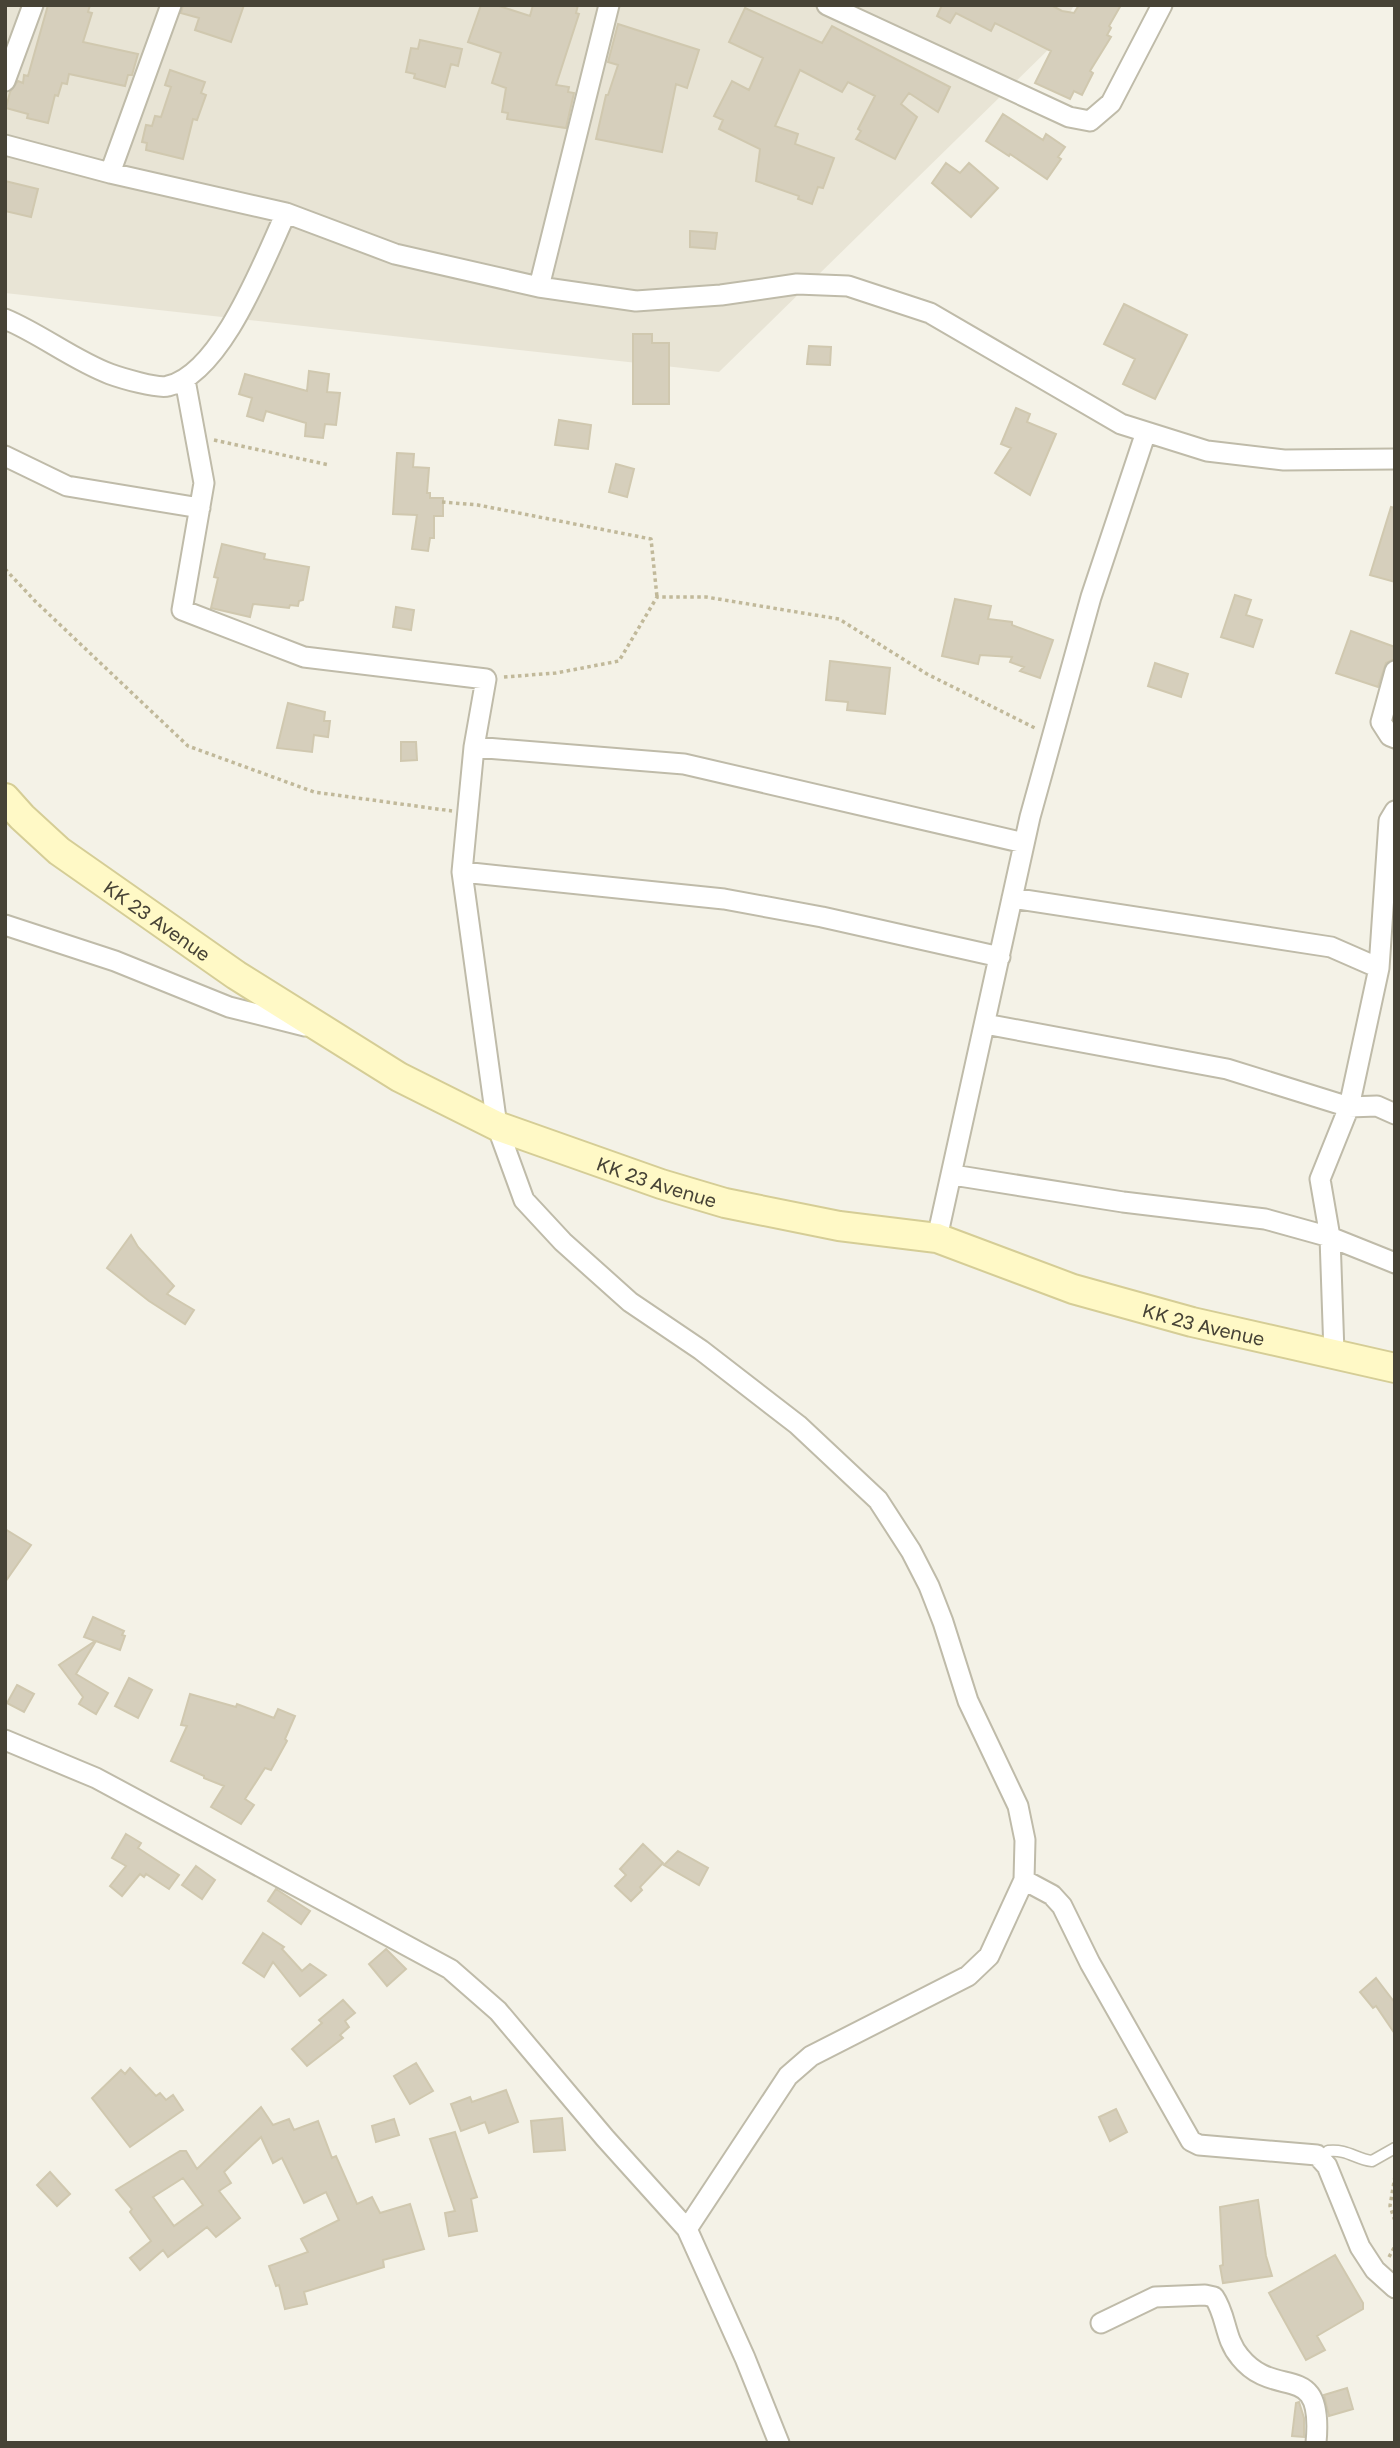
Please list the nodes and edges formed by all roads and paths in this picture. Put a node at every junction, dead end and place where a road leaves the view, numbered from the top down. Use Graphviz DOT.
graph roads {
  1 [pos="33,5"];
  2 [pos="171,5"];
  3 [pos="610,5"];
  4 [pos="827,5"];
  5 [pos="1162,5"];
  6 [pos="5,81"];
  7 [pos="5,145"];
  8 [pos="110,173"];
  9 [pos="286,213"];
  10 [pos="539,287"];
  11 [pos="5,319"];
  12 [pos="185,380"];
  13 [pos="1146,432"];
  14 [pos="195,435"];
  15 [pos="5,456"];
  16 [pos="1395,459"];
  17 [pos="329,465"];
  18 [pos="442,502"];
  19 [pos="200,508"];
  20 [pos="5,569"];
  21 [pos="657,597"];
  22 [pos="1395,671"];
  23 [pos="486,678"];
  24 [pos="1052,736"];
  25 [pos="1395,738"];
  26 [pos="474,747"];
  27 [pos="5,798"];
  28 [pos="1395,811"];
  29 [pos="467,813"];
  30 [pos="1024,843"];
  31 [pos="462,872"];
  32 [pos="1012,898"];
  33 [pos="5,925"];
  34 [pos="1000,957"];
  35 [pos="1379,968"];
  36 [pos="985,1024"];
  37 [pos="326,1031"];
  38 [pos="1349,1107"];
  39 [pos="1395,1114"];
  40 [pos="497,1126"];
  41 [pos="953,1175"];
  42 [pos="1329,1237"];
  43 [pos="937,1238"];
  44 [pos="1395,1263"];
  45 [pos="1335,1353"];
  46 [pos="1395,1368"];
  47 [pos="5,1740"];
  48 [pos="1024,1880"];
  49 [pos="1395,2148"];
  50 [pos="1322,2161"];
  51 [pos="1395,2176"];
  52 [pos="1395,2221"];
  53 [pos="687,2229"];
  54 [pos="1394,2283"];
  55 [pos="1101,2323"];
  56 [pos="779,2443"];
  57 [pos="1316,2443"];
  1 -- 6 [label="street"];
  2 -- 8 [label="street"];
  3 -- 10 [label="street"];
  4 -- 5 [label="street"];
  7 -- 8 [label="street"];
  8 -- 9 [label="street"];
  9 -- 10 [label="street"];
  9 -- 12 [label="street"];
  10 -- 13 [label="street"];
  11 -- 12 [label="street"];
  12 -- 14 [label="street"];
  13 -- 16 [label="street"];
  13 -- 24 [label="street"];
  14 -- 17 [label="path"];
  14 -- 19 [label="street"];
  15 -- 19 [label="street"];
  18 -- 21 [label="path"];
  19 -- 23 [label="street"];
  20 -- 29 [label="path"];
  21 -- 23 [label="path"];
  21 -- 24 [label="path"];
  22 -- 25 [label="street"];
  23 -- 26 [label="street"];
  24 -- 30 [label="street"];
  26 -- 29 [label="street"];
  26 -- 30 [label="street"];
  27 -- 37 [label="main road, KK 23 Avenue"];
  28 -- 35 [label="street"];
  29 -- 31 [label="street"];
  30 -- 32 [label="street"];
  31 -- 34 [label="street"];
  31 -- 40 [label="street"];
  32 -- 34 [label="street"];
  32 -- 35 [label="street"];
  33 -- 37 [label="street"];
  34 -- 36 [label="street"];
  35 -- 38 [label="street"];
  36 -- 38 [label="street"];
  36 -- 41 [label="street"];
  37 -- 40 [label="main road, KK 23 Avenue"];
  38 -- 39 [label="street"];
  38 -- 42 [label="street"];
  40 -- 43 [label="main road, KK 23 Avenue"];
  40 -- 48 [label="street"];
  41 -- 42 [label="street"];
  41 -- 43 [label="street"];
  42 -- 44 [label="street"];
  42 -- 45 [label="street"];
  43 -- 45 [label="main road, KK 23 Avenue"];
  45 -- 46 [label="main road, KK 23 Avenue"];
  47 -- 53 [label="street"];
  48 -- 50 [label="street"];
  48 -- 53 [label="street"];
  49 -- 50 [label="lane"];
  50 -- 54 [label="street"];
  51 -- 52 [label="path"];
  53 -- 56 [label="street"];
  55 -- 57 [label="street"];
}
